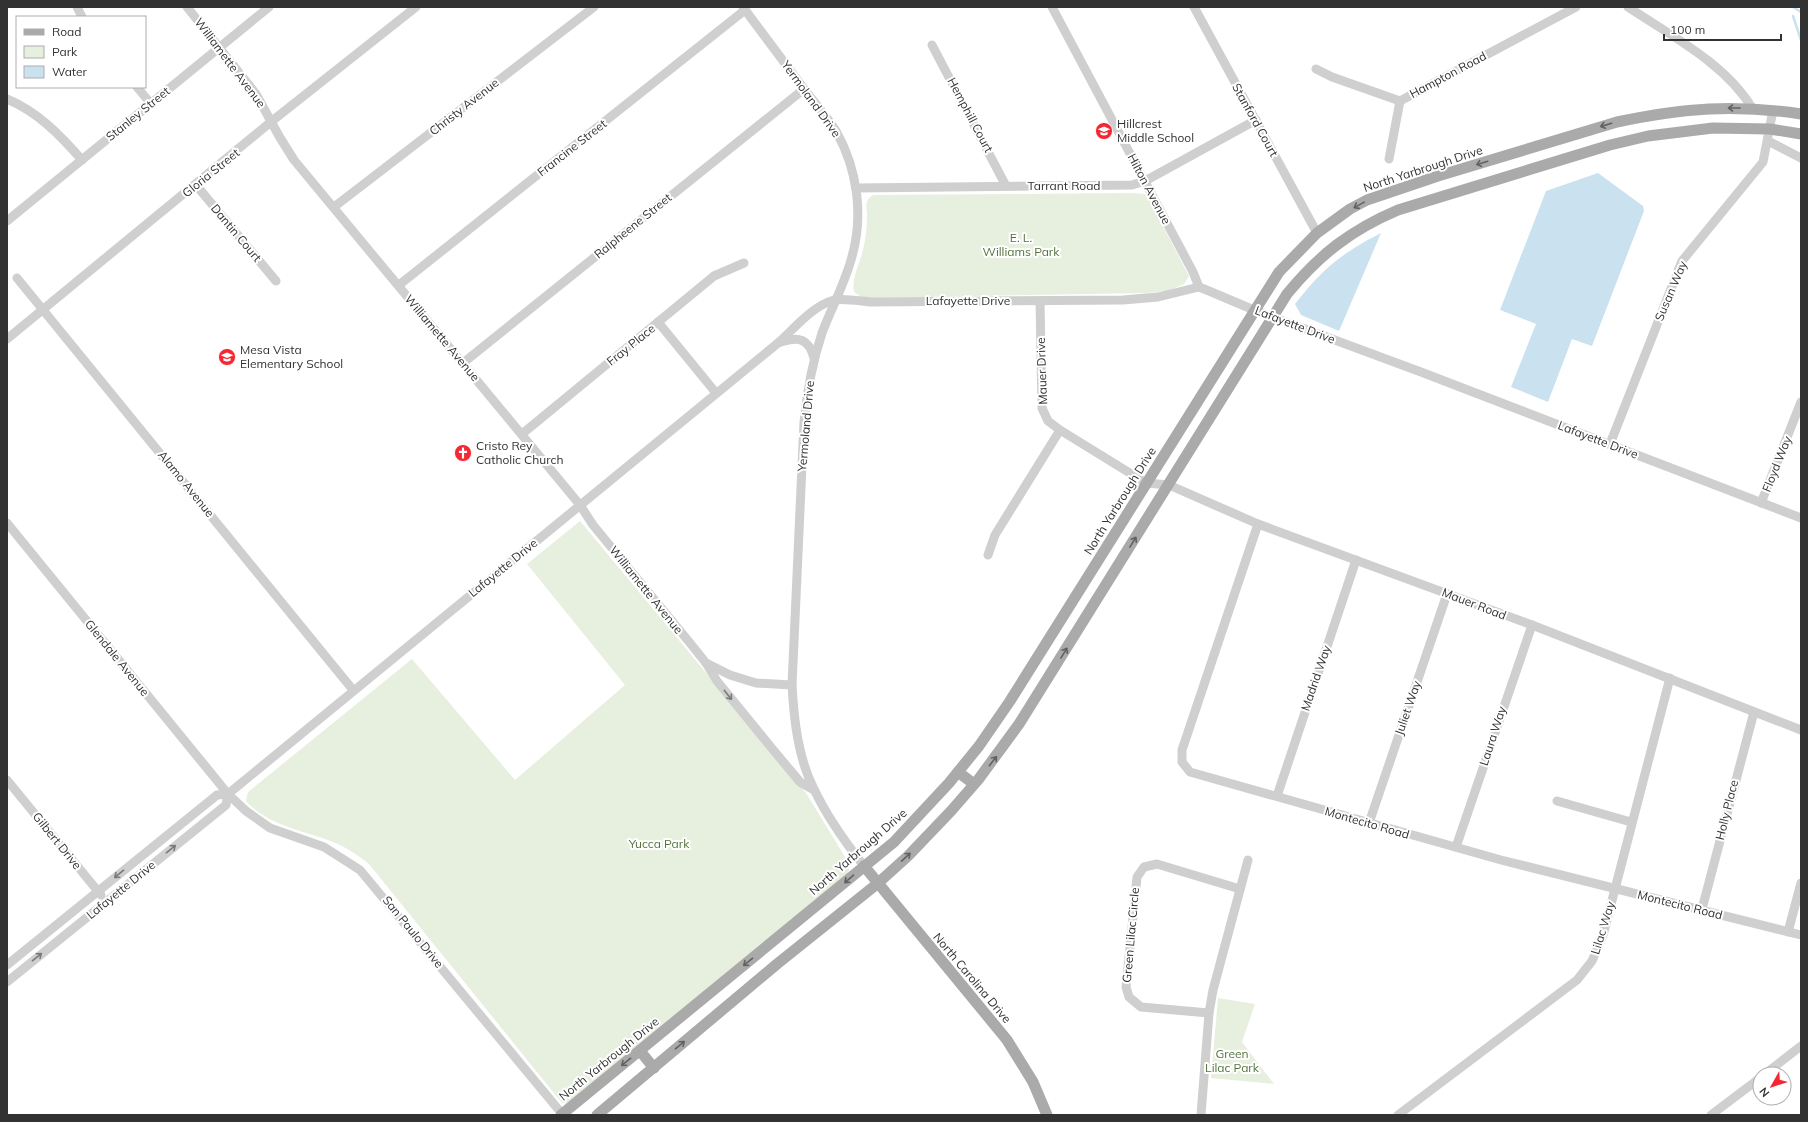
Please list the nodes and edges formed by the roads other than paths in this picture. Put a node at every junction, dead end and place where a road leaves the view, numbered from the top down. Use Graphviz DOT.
graph roads {
  1 [pos="77,7"];
  2 [pos="187,7"];
  3 [pos="269,7"];
  4 [pos="416,7"];
  5 [pos="594,7"];
  6 [pos="1052,7"];
  7 [pos="1194,7"];
  8 [pos="1576,7"];
  9 [pos="1628,7"];
  10 [pos="744,9"];
  11 [pos="82,16"];
  12 [pos="932,45"];
  13 [pos="220,47"];
  14 [pos="1316,69"];
  15 [pos="138,88"];
  16 [pos="804,88"];
  17 [pos="7,99"];
  18 [pos="1400,100"];
  19 [pos="151,104"];
  20 [pos="1752,108"];
  21 [pos="1773,110"];
  22 [pos="1801,114"];
  23 [pos="1256,120"];
  24 [pos="272,121"];
  25 [pos="1770,129"];
  26 [pos="1801,134"];
  27 [pos="1768,141"];
  28 [pos="1801,158"];
  29 [pos="1389,159"];
  30 [pos="82,160"];
  31 [pos="1145,181"];
  32 [pos="196,185"];
  33 [pos="1006,186"];
  34 [pos="856,188"];
  35 [pos="334,207"];
  36 [pos="9,216"];
  37 [pos="1317,233"];
  38 [pos="744,263"];
  39 [pos="17,278"];
  40 [pos="276,281"];
  41 [pos="399,285"];
  42 [pos="1199,287"];
  43 [pos="835,300"];
  44 [pos="1040,301"];
  45 [pos="43,309"];
  46 [pos="1254,310"];
  47 [pos="1273,316"];
  48 [pos="658,322"];
  49 [pos="7,339"];
  50 [pos="778,343"];
  51 [pos="814,358"];
  52 [pos="463,363"];
  53 [pos="716,393"];
  54 [pos="1801,402"];
  55 [pos="1060,430"];
  56 [pos="522,434"];
  57 [pos="1610,444"];
  58 [pos="1146,483"];
  59 [pos="1169,485"];
  60 [pos="1761,504"];
  61 [pos="580,505"];
  62 [pos="1801,518"];
  63 [pos="7,523"];
  64 [pos="1258,524"];
  65 [pos="988,555"];
  66 [pos="1356,560"];
  67 [pos="1447,594"];
  68 [pos="1532,625"];
  69 [pos="706,663"];
  70 [pos="1670,678"];
  71 [pos="792,686"];
  72 [pos="353,690"];
  73 [pos="1754,712"];
  74 [pos="1801,730"];
  75 [pos="958,772"];
  76 [pos="7,780"];
  77 [pos="974,784"];
  78 [pos="814,790"];
  79 [pos="228,794"];
  80 [pos="1277,796"];
  81 [pos="1556,800"];
  82 [pos="1631,822"];
  83 [pos="1369,823"];
  84 [pos="1456,847"];
  85 [pos="1248,860"];
  86 [pos="864,866"];
  87 [pos="1801,883"];
  88 [pos="877,884"];
  89 [pos="1614,888"];
  90 [pos="1240,889"];
  91 [pos="98,891"];
  92 [pos="106,901"];
  93 [pos="1702,909"];
  94 [pos="1788,932"];
  95 [pos="1801,935"];
  96 [pos="7,964"];
  97 [pos="7,982"];
  98 [pos="1209,1013"];
  99 [pos="1801,1046"];
  100 [pos="640,1051"];
  101 [pos="1775,1066"];
  102 [pos="654,1068"];
  103 [pos="1752,1084"];
  104 [pos="562,1115"];
  105 [pos="597,1115"];
  106 [pos="1047,1115"];
  107 [pos="1200,1115"];
  108 [pos="1398,1115"];
  109 [pos="1711,1115"];
  1 -- 11 [label="street"];
  2 -- 13 [label="street, Williamette Avenue"];
  3 -- 13 [label="street, Stanley Street"];
  4 -- 24 [label="street, Gloria Street"];
  5 -- 35 [label="street, Christy Avenue"];
  6 -- 31 [label="street, Hilton Avenue"];
  7 -- 23 [label="street, Stanford Court"];
  8 -- 18 [label="street, Hampton Road"];
  9 -- 20 [label="street"];
  10 -- 16 [label="street, Yermoland Drive"];
  10 -- 41 [label="street, Francine Street"];
  12 -- 33 [label="street, Hemphill Court"];
  13 -- 19 [label="street, Stanley Street"];
  13 -- 24 [label="street, Williamette Avenue"];
  14 -- 18 [label="street, Hampton Road"];
  15 -- 19 [label="street"];
  16 -- 34 [label="street, Yermoland Drive"];
  16 -- 52 [label="street, Ralpheene Street"];
  17 -- 30 [label="street"];
  18 -- 29 [label="street"];
  19 -- 30 [label="street, Stanley Street"];
  20 -- 21 [label="main road, North Yarbrough Drive"];
  20 -- 37 [label="main road, North Yarbrough Drive, one-way"];
  21 -- 22 [label="main road, North Yarbrough Drive"];
  21 -- 25 [label="street, Susan Way"];
  23 -- 31 [label="street, Tarrant Road"];
  23 -- 37 [label="street, Stanford Court"];
  24 -- 32 [label="street, Gloria Street"];
  24 -- 35 [label="street, Williamette Avenue"];
  25 -- 26 [label="main road"];
  25 -- 27 [label="street, Susan Way"];
  25 -- 47 [label="main road"];
  27 -- 28 [label="street"];
  27 -- 57 [label="street, Susan Way"];
  30 -- 36 [label="street, Stanley Street"];
  31 -- 33 [label="street, Tarrant Road"];
  31 -- 42 [label="street, Hilton Avenue"];
  32 -- 40 [label="street, Dantin Court"];
  32 -- 45 [label="street, Gloria Street"];
  33 -- 34 [label="street, Tarrant Road"];
  34 -- 43 [label="street, Yermoland Drive"];
  35 -- 41 [label="street, Williamette Avenue"];
  37 -- 46 [label="main road, North Yarbrough Drive"];
  38 -- 48 [label="street, Fray Place"];
  39 -- 45 [label="street, Alamo Avenue"];
  41 -- 52 [label="street, Williamette Avenue"];
  42 -- 44 [label="street, Lafayette Drive"];
  42 -- 46 [label="street, Lafayette Drive"];
  43 -- 44 [label="street, Lafayette Drive"];
  43 -- 50 [label="street, Lafayette Drive"];
  43 -- 51 [label="street, Yermoland Drive"];
  44 -- 55 [label="street, Mauer Drive"];
  45 -- 49 [label="street, Gloria Street"];
  45 -- 72 [label="street, Alamo Avenue"];
  46 -- 47 [label="street, Lafayette Drive"];
  46 -- 58 [label="main road, North Yarbrough Drive"];
  47 -- 57 [label="street, Lafayette Drive"];
  47 -- 59 [label="main road"];
  48 -- 53 [label="street"];
  48 -- 56 [label="street, Fray Place"];
  50 -- 51 [label="street, Lafayette Drive"];
  50 -- 53 [label="street, Lafayette Drive"];
  51 -- 71 [label="street, Yermoland Drive"];
  52 -- 56 [label="street, Williamette Avenue"];
  53 -- 61 [label="street, Lafayette Drive"];
  54 -- 60 [label="street, Floyd Way"];
  55 -- 58 [label="street, Mauer Drive"];
  55 -- 65 [label="street"];
  56 -- 61 [label="street, Williamette Avenue"];
  57 -- 60 [label="street, Lafayette Drive"];
  58 -- 59 [label="street, Mauer Road"];
  58 -- 75 [label="main road, North Yarbrough Drive"];
  59 -- 64 [label="street, Mauer Road"];
  77 -- 59 [label="main road, one-way"];
  60 -- 62 [label="street, Lafayette Drive"];
  61 -- 69 [label="street, Williamette Avenue"];
  61 -- 72 [label="street, Lafayette Drive"];
  63 -- 79 [label="street, Glendale Avenue"];
  64 -- 66 [label="street, Mauer Road"];
  64 -- 80 [label="street, Montecito Road"];
  66 -- 67 [label="street, Mauer Road"];
  66 -- 80 [label="street, Madrid Way"];
  67 -- 68 [label="street, Mauer Road"];
  67 -- 83 [label="street, Juliet Way"];
  68 -- 70 [label="street, Mauer Road"];
  68 -- 84 [label="street, Laura Way"];
  69 -- 71 [label="street, Williamette Avenue"];
  69 -- 78 [label="street, Williamette Avenue, one-way"];
  70 -- 73 [label="street, Mauer Road"];
  70 -- 82 [label="street, Lilac Way"];
  71 -- 78 [label="street, Yermoland Drive"];
  72 -- 79 [label="street, Lafayette Drive"];
  73 -- 74 [label="street, Mauer Road"];
  73 -- 93 [label="street, Holly Place"];
  75 -- 77 [label="main road"];
  75 -- 86 [label="main road, North Yarbrough Drive"];
  76 -- 91 [label="street, Gilbert Drive"];
  88 -- 77 [label="main road, one-way"];
  78 -- 86 [label="street, Williamette Avenue"];
  79 -- 91 [label="street, Lafayette Drive, one-way"];
  92 -- 79 [label="street, Lafayette Drive, one-way"];
  79 -- 104 [label="street, San Paulo Drive"];
  80 -- 83 [label="street, Montecito Road"];
  81 -- 82 [label="street"];
  82 -- 89 [label="street, Lilac Way"];
  83 -- 84 [label="street, Montecito Road"];
  84 -- 89 [label="street, Montecito Road"];
  85 -- 90 [label="street"];
  86 -- 88 [label="main road, North Carolina Drive"];
  86 -- 100 [label="main road, North Yarbrough Drive, one-way"];
  87 -- 94 [label="street"];
  102 -- 88 [label="main road, one-way"];
  88 -- 106 [label="main road, North Carolina Drive"];
  89 -- 93 [label="street, Montecito Road"];
  89 -- 108 [label="street, Lilac Way"];
  90 -- 98 [label="street"];
  90 -- 98 [label="street, Green Lilac Circle"];
  91 -- 92 [label="street, Gilbert Drive"];
  91 -- 96 [label="street, Lafayette Drive"];
  97 -- 92 [label="street, Lafayette Drive, one-way"];
  93 -- 94 [label="street, Montecito Road"];
  94 -- 95 [label="street, Montecito Road"];
  98 -- 107 [label="street"];
  99 -- 101 [label="street"];
  100 -- 102 [label="main road"];
  100 -- 104 [label="main road, North Yarbrough Drive, one-way"];
  102 -- 105 [label="main road"];
  103 -- 109 [label="street"];
}
